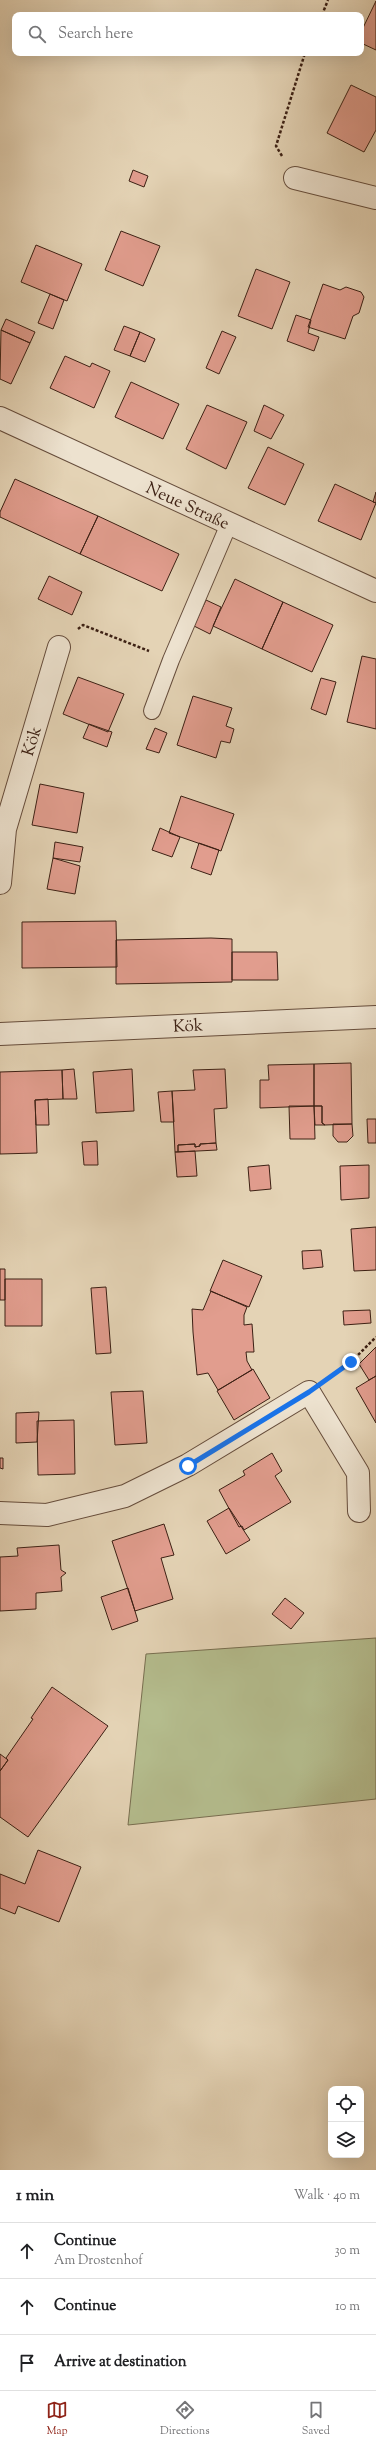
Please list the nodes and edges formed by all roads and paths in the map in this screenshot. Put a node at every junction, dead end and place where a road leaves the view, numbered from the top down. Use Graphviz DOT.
graph roads {
  1 [pos="328,0"];
  2 [pos="323,12"];
  3 [pos="304,56"];
  4 [pos="295,178"];
  5 [pos="376,198"];
  6 [pos="0,418"];
  7 [pos="229,524"];
  8 [pos="376,591"];
  9 [pos="59,647"];
  10 [pos="171,660"];
  11 [pos="152,712"];
  12 [pos="0,883"];
  13 [pos="376,1017"];
  14 [pos="0,1034"];
  15 [pos="376,1337"];
  16 [pos="309,1392"];
  17 [pos="359,1511"];
  18 [pos="0,1513"];
  1 -- 2 [label="path"];
  3 -- 4 [label="path"];
  4 -- 5 [label="street"];
  6 -- 7 [label="street, Neue Straße"];
  7 -- 8 [label="street, Neue Straße"];
  7 -- 10 [label="lane"];
  9 -- 10 [label="path"];
  9 -- 12 [label="street, Kök"];
  10 -- 11 [label="lane"];
  13 -- 14 [label="street, Kök"];
  15 -- 16 [label="path"];
  16 -- 17 [label="street"];
  16 -- 18 [label="street"];
}
